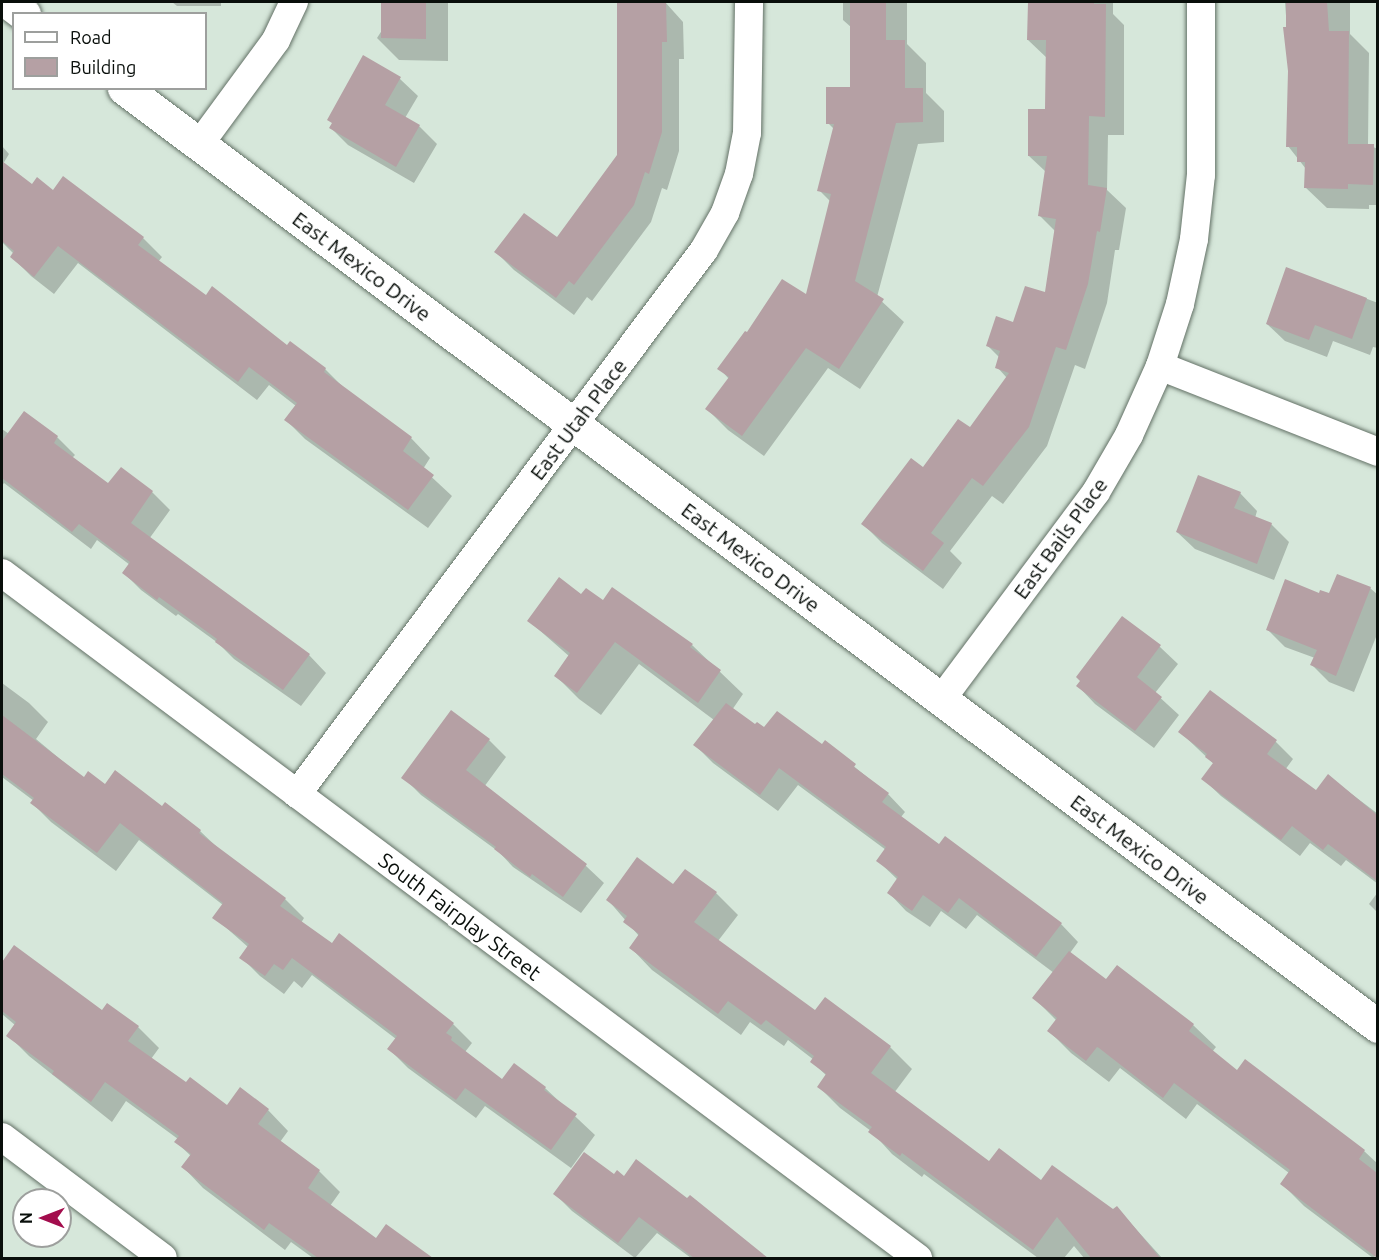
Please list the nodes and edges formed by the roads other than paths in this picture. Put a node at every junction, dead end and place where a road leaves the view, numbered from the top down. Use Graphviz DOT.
graph roads {
  1 [pos="8,2"];
  2 [pos="294,2"];
  3 [pos="749,2"];
  4 [pos="1201,2"];
  5 [pos="21,12"];
  6 [pos="127,90"];
  7 [pos="199,145"];
  8 [pos="1160,366"];
  9 [pos="573,425"];
  10 [pos="1377,452"];
  11 [pos="2,573"];
  12 [pos="941,699"];
  13 [pos="297,794"];
  14 [pos="1377,1026"];
  15 [pos="2,1137"];
  16 [pos="164,1258"];
  17 [pos="918,1258"];
  1 -- 5 [label="street"];
  2 -- 7 [label="street"];
  3 -- 9 [label="street, East Utah Place"];
  4 -- 8 [label="street, East Bails Place"];
  6 -- 7 [label="street, East Mexico Drive"];
  7 -- 9 [label="street, East Mexico Drive"];
  8 -- 10 [label="street"];
  8 -- 12 [label="street, East Bails Place"];
  9 -- 12 [label="street, East Mexico Drive"];
  9 -- 13 [label="street, East Utah Place"];
  11 -- 13 [label="street, South Fairplay Street"];
  12 -- 14 [label="street, East Mexico Drive"];
  13 -- 17 [label="street, South Fairplay Street"];
  15 -- 16 [label="street"];
}
